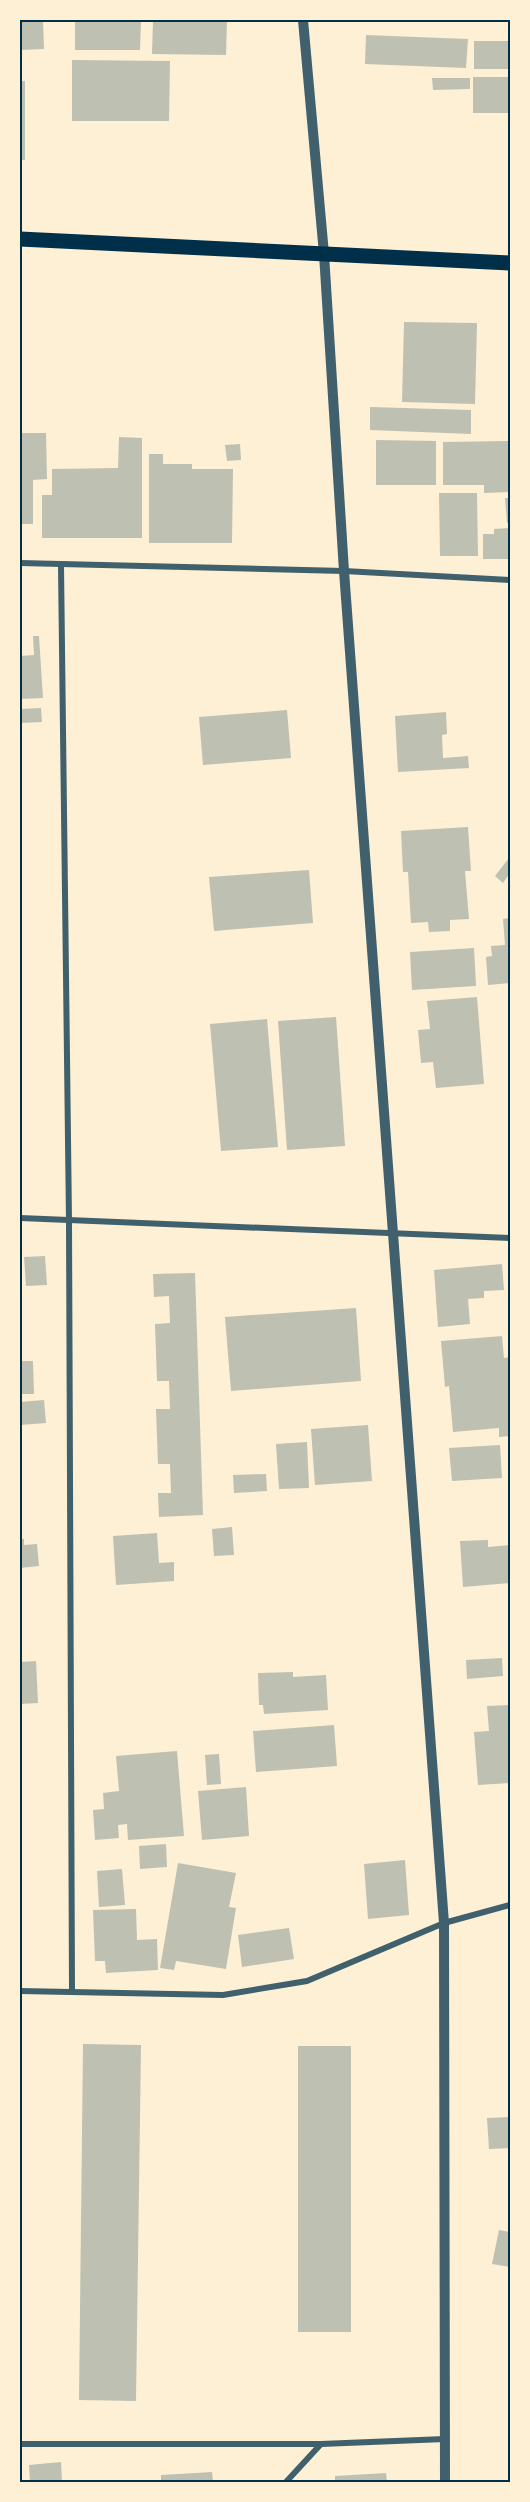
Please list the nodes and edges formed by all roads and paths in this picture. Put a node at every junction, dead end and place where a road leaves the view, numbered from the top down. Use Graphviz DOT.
graph roads {
  1 [pos="303,20"];
  2 [pos="20,238"];
  3 [pos="324,254"];
  4 [pos="510,263"];
  5 [pos="20,563"];
  6 [pos="61,566"];
  7 [pos="344,571"];
  8 [pos="510,580"];
  9 [pos="20,1218"];
  10 [pos="69,1221"];
  11 [pos="395,1234"];
  12 [pos="510,1238"];
  13 [pos="510,1905"];
  14 [pos="444,1923"];
  15 [pos="20,1991"];
  16 [pos="72,1992"];
  17 [pos="446,2439"];
  18 [pos="20,2444"];
  19 [pos="321,2444"];
  20 [pos="286,2482"];
  21 [pos="445,2482"];
  1 -- 3 [label="street"];
  2 -- 3 [label="main road"];
  3 -- 4 [label="main road"];
  3 -- 7 [label="street"];
  5 -- 6 [label="street"];
  6 -- 7 [label="street"];
  6 -- 10 [label="street"];
  7 -- 8 [label="street"];
  7 -- 11 [label="street"];
  9 -- 10 [label="street"];
  10 -- 11 [label="street"];
  10 -- 16 [label="street"];
  11 -- 12 [label="street"];
  11 -- 14 [label="street"];
  13 -- 14 [label="street"];
  14 -- 16 [label="street"];
  14 -- 17 [label="street"];
  15 -- 16 [label="street"];
  17 -- 19 [label="street"];
  17 -- 21 [label="street"];
  18 -- 19 [label="street"];
  19 -- 20 [label="street"];
}
